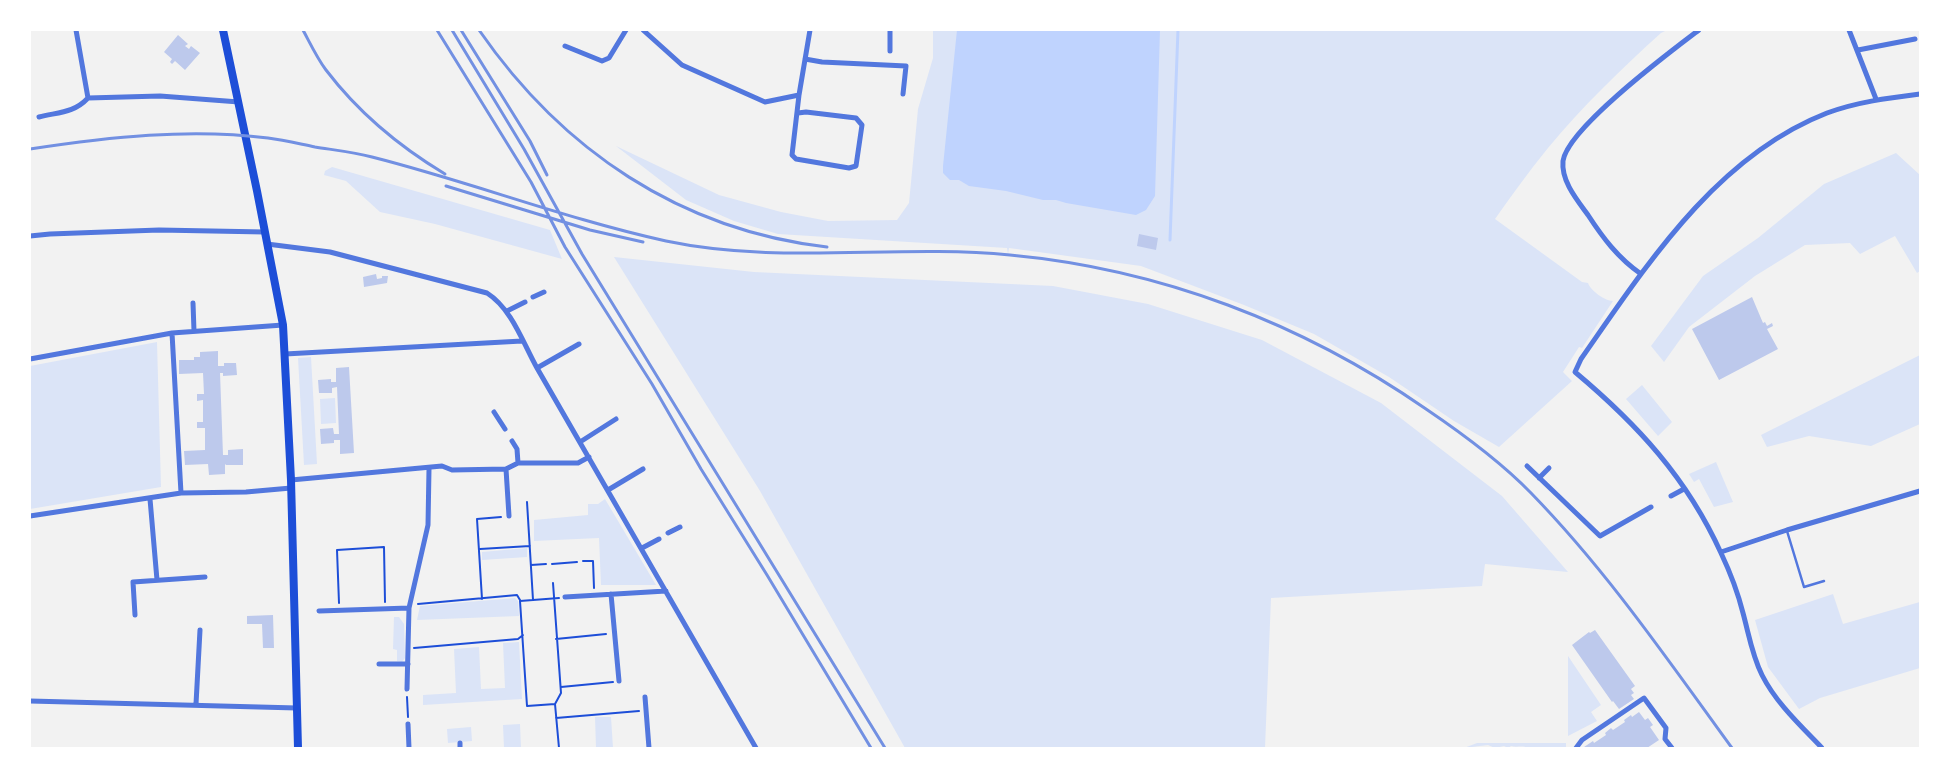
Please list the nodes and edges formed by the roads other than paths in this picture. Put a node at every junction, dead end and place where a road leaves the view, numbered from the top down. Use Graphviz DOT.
graph roads {
  1 [pos="76,30"];
  2 [pos="223,30"];
  3 [pos="626,30"];
  4 [pos="643,30"];
  5 [pos="810,30"];
  6 [pos="890,30"];
  7 [pos="1699,30"];
  8 [pos="1849,30"];
  9 [pos="1915,39"];
  10 [pos="565,46"];
  11 [pos="1858,50"];
  12 [pos="890,51"];
  13 [pos="805,59"];
  14 [pos="903,94"];
  15 [pos="1920,94"];
  16 [pos="799,95"];
  17 [pos="88,98"];
  18 [pos="1876,99"];
  19 [pos="239,102"];
  20 [pos="798,113"];
  21 [pos="40,117"];
  22 [pos="265,232"];
  23 [pos="30,236"];
  24 [pos="267,244"];
  25 [pos="1641,274"];
  26 [pos="544,292"];
  27 [pos="533,297"];
  28 [pos="525,302"];
  29 [pos="194,303"];
  30 [pos="507,311"];
  31 [pos="283,325"];
  32 [pos="194,331"];
  33 [pos="172,333"];
  34 [pos="522,341"];
  35 [pos="579,344"];
  36 [pos="285,354"];
  37 [pos="30,359"];
  38 [pos="537,368"];
  39 [pos="494,412"];
  40 [pos="616,419"];
  41 [pos="505,429"];
  42 [pos="512,441"];
  43 [pos="580,442"];
  44 [pos="589,456"];
  45 [pos="518,463"];
  46 [pos="1527,466"];
  47 [pos="1548,468"];
  48 [pos="429,469"];
  49 [pos="506,469"];
  50 [pos="643,469"];
  51 [pos="1539,478"];
  52 [pos="291,484"];
  53 [pos="1684,489"];
  54 [pos="608,490"];
  55 [pos="1920,491"];
  56 [pos="181,493"];
  57 [pos="1671,496"];
  58 [pos="150,499"];
  59 [pos="1651,507"];
  60 [pos="30,516"];
  61 [pos="509,516"];
  62 [pos="680,528"];
  63 [pos="1787,530"];
  64 [pos="668,533"];
  65 [pos="659,539"];
  66 [pos="642,548"];
  67 [pos="1721,552"];
  68 [pos="205,577"];
  69 [pos="157,580"];
  70 [pos="1824,581"];
  71 [pos="666,591"];
  72 [pos="611,594"];
  73 [pos="565,597"];
  74 [pos="410,606"];
  75 [pos="319,611"];
  76 [pos="135,615"];
  77 [pos="200,630"];
  78 [pos="379,664"];
  79 [pos="408,664"];
  80 [pos="619,682"];
  81 [pos="407,689"];
  82 [pos="645,697"];
  83 [pos="30,701"];
  84 [pos="196,704"];
  85 [pos="297,708"];
  86 [pos="408,724"];
  87 [pos="298,748"];
  88 [pos="409,748"];
  89 [pos="649,748"];
  90 [pos="756,748"];
  91 [pos="1576,748"];
  92 [pos="1672,748"];
  93 [pos="1822,748"];
  1 -- 17 [label="street"];
  2 -- 19 [label="main road"];
  3 -- 10 [label="street"];
  4 -- 16 [label="street"];
  5 -- 13 [label="street"];
  6 -- 12 [label="street"];
  7 -- 25 [label="street"];
  8 -- 11 [label="street"];
  9 -- 11 [label="street"];
  11 -- 18 [label="street"];
  13 -- 14 [label="street"];
  13 -- 16 [label="street"];
  15 -- 18 [label="street"];
  16 -- 20 [label="street"];
  17 -- 19 [label="street"];
  17 -- 21 [label="street"];
  18 -- 25 [label="street"];
  19 -- 22 [label="main road"];
  20 -- 20 [label="street"];
  22 -- 23 [label="street"];
  22 -- 24 [label="main road"];
  24 -- 30 [label="street"];
  24 -- 31 [label="main road"];
  25 -- 53 [label="street"];
  26 -- 27 [label="street"];
  28 -- 30 [label="street"];
  29 -- 32 [label="street"];
  30 -- 34 [label="street"];
  31 -- 32 [label="street"];
  31 -- 36 [label="main road"];
  32 -- 33 [label="street"];
  33 -- 37 [label="street"];
  33 -- 56 [label="street"];
  34 -- 36 [label="street"];
  34 -- 38 [label="street"];
  35 -- 38 [label="street"];
  36 -- 52 [label="main road"];
  38 -- 43 [label="street"];
  39 -- 41 [label="street"];
  40 -- 43 [label="street"];
  42 -- 45 [label="street"];
  43 -- 44 [label="street"];
  44 -- 45 [label="street"];
  44 -- 54 [label="street"];
  45 -- 49 [label="street"];
  46 -- 51 [label="street"];
  47 -- 51 [label="street"];
  48 -- 49 [label="street"];
  48 -- 52 [label="street"];
  48 -- 74 [label="street"];
  49 -- 61 [label="street"];
  50 -- 54 [label="street"];
  51 -- 59 [label="street"];
  52 -- 56 [label="street"];
  52 -- 85 [label="main road"];
  53 -- 57 [label="street"];
  53 -- 67 [label="street"];
  54 -- 66 [label="street"];
  55 -- 63 [label="street"];
  56 -- 58 [label="street"];
  58 -- 60 [label="street"];
  58 -- 69 [label="street"];
  62 -- 64 [label="street"];
  63 -- 67 [label="street"];
  63 -- 70 [label="lane"];
  65 -- 66 [label="street"];
  66 -- 71 [label="street"];
  67 -- 93 [label="street"];
  68 -- 69 [label="street"];
  69 -- 76 [label="street"];
  71 -- 72 [label="street"];
  71 -- 90 [label="street"];
  72 -- 73 [label="street"];
  72 -- 80 [label="street"];
  74 -- 75 [label="street"];
  74 -- 79 [label="street"];
  77 -- 84 [label="street"];
  78 -- 79 [label="street"];
  79 -- 81 [label="street"];
  82 -- 89 [label="street"];
  83 -- 84 [label="street"];
  84 -- 85 [label="street"];
  85 -- 87 [label="main road"];
  86 -- 88 [label="street"];
  91 -- 92 [label="street"];
}
